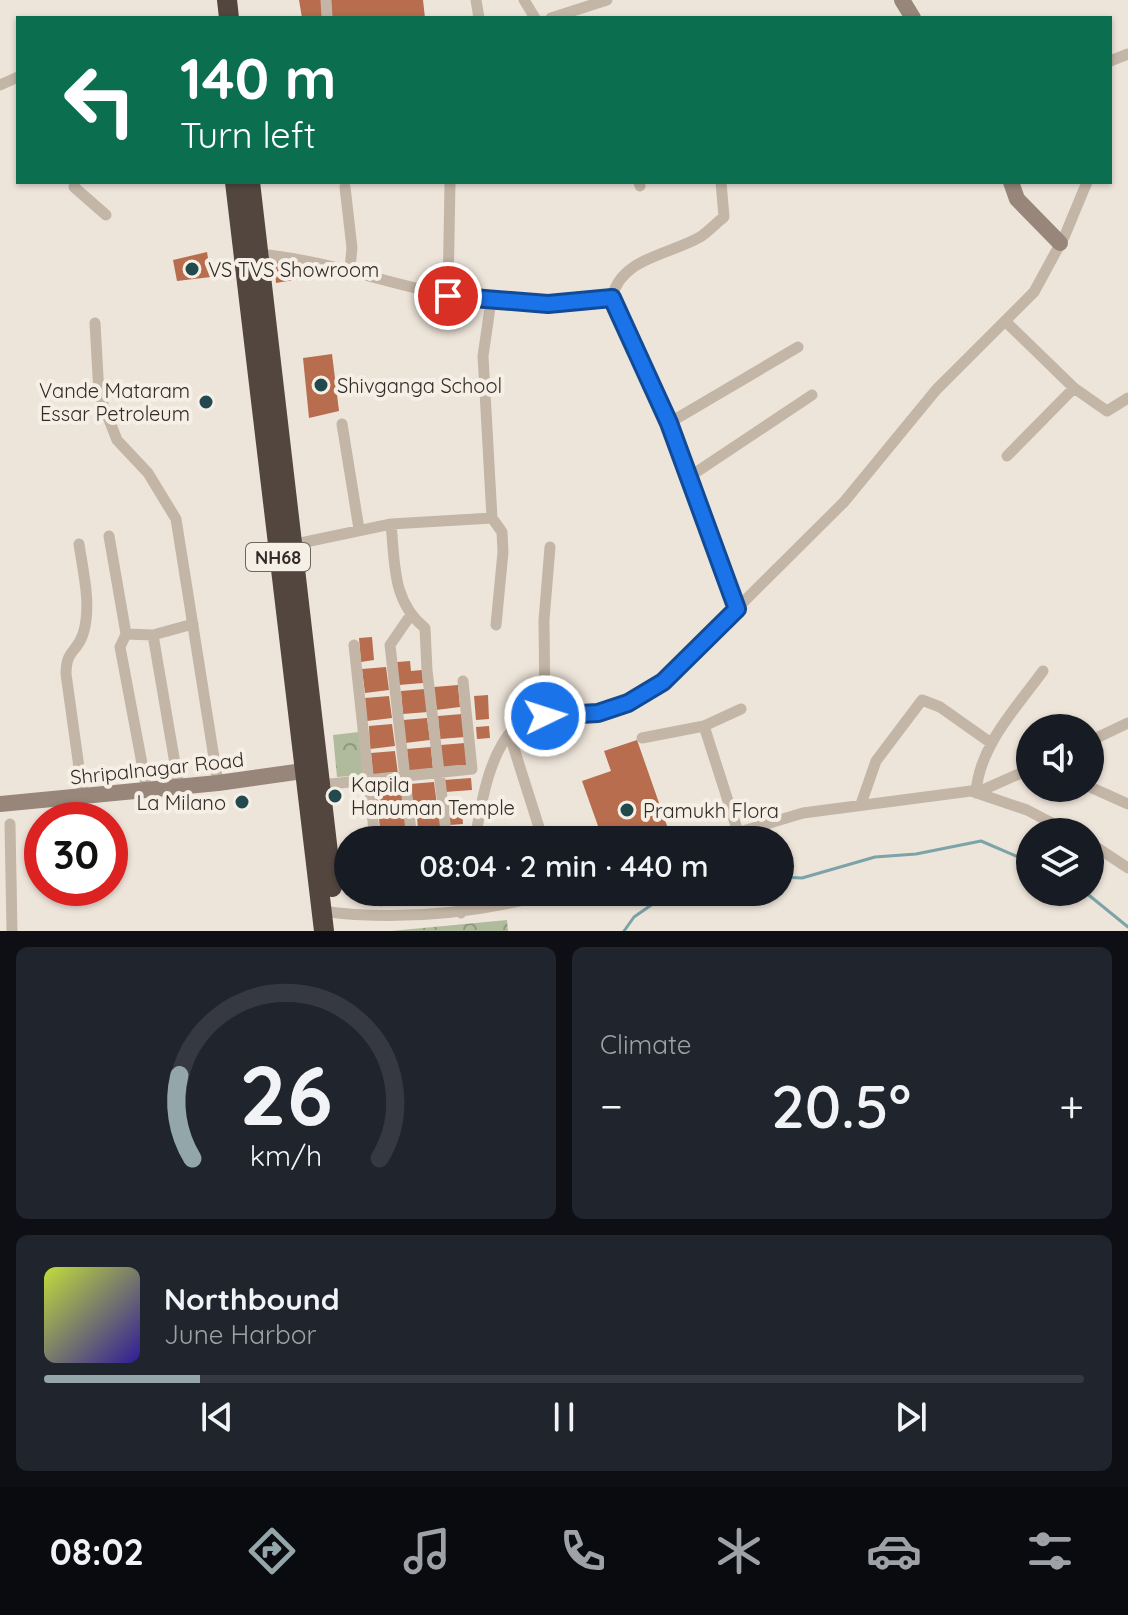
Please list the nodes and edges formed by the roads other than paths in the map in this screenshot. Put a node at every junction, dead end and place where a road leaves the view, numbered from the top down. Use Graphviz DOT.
graph roads {
  1 [pos="607,0"];
  2 [pos="591,2"];
  3 [pos="556,16"];
  4 [pos="75,184"];
  5 [pos="235,184"];
  6 [pos="250,184"];
  7 [pos="450,184"];
  8 [pos="721,184"];
  9 [pos="1012,184"];
  10 [pos="1086,184"];
  11 [pos="345,187"];
  12 [pos="106,215"];
  13 [pos="1060,243"];
  14 [pos="259,254"];
  15 [pos="350,268"];
  16 [pos="448,296"];
  17 [pos="612,298"];
  18 [pos="491,301"];
  19 [pos="1005,321"];
  20 [pos="95,323"];
  21 [pos="798,347"];
  22 [pos="1074,388"];
  23 [pos="812,395"];
  24 [pos="1128,398"];
  25 [pos="669,423"];
  26 [pos="342,424"];
  27 [pos="1007,456"];
  28 [pos="689,477"];
  29 [pos="492,518"];
  30 [pos="391,524"];
  31 [pos="359,529"];
  32 [pos="109,536"];
  33 [pos="79,544"];
  34 [pos="285,547"];
  35 [pos="550,547"];
  36 [pos="737,609"];
  37 [pos="410,616"];
  38 [pos="193,624"];
  39 [pos="496,625"];
  40 [pos="126,634"];
  41 [pos="153,635"];
  42 [pos="354,645"];
  43 [pos="1043,671"];
  44 [pos="463,681"];
  45 [pos="741,709"];
  46 [pos="545,716"];
  47 [pos="1128,723"];
  48 [pos="704,726"];
  49 [pos="1104,734"];
  50 [pos="510,736"];
  51 [pos="642,738"];
  52 [pos="991,743"];
  53 [pos="439,773"];
  54 [pos="314,774"];
  55 [pos="1016,775"];
  56 [pos="404,776"];
  57 [pos="368,779"];
  58 [pos="218,783"];
  59 [pos="179,787"];
  60 [pos="147,790"];
  61 [pos="976,793"];
  62 [pos="1104,793"];
  63 [pos="83,796"];
  64 [pos="0,804"];
  65 [pos="861,804"];
  66 [pos="1128,804"];
  67 [pos="1042,818"];
  68 [pos="10,824"];
  69 [pos="373,826"];
  70 [pos="410,826"];
  71 [pos="445,826"];
  72 [pos="479,826"];
  73 [pos="539,826"];
  74 [pos="736,826"];
  75 [pos="759,826"];
  76 [pos="1104,852"];
  77 [pos="1128,868"];
  78 [pos="6,885"];
  79 [pos="464,906"];
  80 [pos="493,906"];
  81 [pos="461,913"];
  82 [pos="329,922"];
  83 [pos="12,931"];
  1 -- 2 [label="street"];
  2 -- 3 [label="street"];
  4 -- 12 [label="street"];
  5 -- 34 [label="highway, NH68"];
  6 -- 14 [label="highway, NH68"];
  7 -- 16 [label="street"];
  8 -- 17 [label="street"];
  9 -- 13 [label="street"];
  10 -- 13 [label="street"];
  11 -- 15 [label="street"];
  13 -- 19 [label="street"];
  14 -- 15 [label="street"];
  14 -- 34 [label="highway, NH68"];
  15 -- 16 [label="street"];
  16 -- 18 [label="street"];
  17 -- 18 [label="street"];
  17 -- 25 [label="street"];
  18 -- 29 [label="street"];
  19 -- 22 [label="street"];
  19 -- 36 [label="street"];
  20 -- 38 [label="street"];
  21 -- 25 [label="street"];
  22 -- 24 [label="street"];
  22 -- 27 [label="street"];
  23 -- 28 [label="street"];
  25 -- 28 [label="street"];
  26 -- 31 [label="street"];
  28 -- 36 [label="street"];
  29 -- 30 [label="street"];
  29 -- 39 [label="street"];
  30 -- 31 [label="street"];
  30 -- 37 [label="street"];
  31 -- 34 [label="street"];
  32 -- 40 [label="street"];
  33 -- 63 [label="street"];
  34 -- 54 [label="highway, NH68"];
  35 -- 46 [label="street"];
  36 -- 46 [label="street"];
  37 -- 53 [label="street"];
  37 -- 56 [label="street"];
  38 -- 41 [label="street"];
  38 -- 58 [label="street"];
  40 -- 41 [label="street"];
  40 -- 60 [label="street"];
  41 -- 59 [label="street"];
  42 -- 57 [label="street"];
  43 -- 52 [label="street"];
  44 -- 53 [label="street"];
  45 -- 48 [label="street"];
  46 -- 50 [label="street"];
  47 -- 49 [label="street"];
  48 -- 51 [label="street"];
  48 -- 74 [label="street"];
  50 -- 72 [label="street"];
  50 -- 73 [label="street"];
  52 -- 61 [label="street"];
  52 -- 65 [label="street"];
  53 -- 56 [label="street"];
  53 -- 71 [label="street"];
  54 -- 57 [label="street"];
  54 -- 58 [label="street, Shripalnagar Road"];
  54 -- 82 [label="highway, NH68"];
  55 -- 61 [label="street"];
  56 -- 57 [label="street"];
  56 -- 70 [label="street"];
  57 -- 69 [label="street"];
  58 -- 59 [label="street, Shripalnagar Road"];
  59 -- 60 [label="street, Shripalnagar Road"];
  60 -- 63 [label="street, Shripalnagar Road"];
  61 -- 65 [label="street"];
  61 -- 67 [label="street"];
  62 -- 66 [label="street"];
  63 -- 64 [label="street, Shripalnagar Road"];
  65 -- 75 [label="street"];
  68 -- 78 [label="street"];
  76 -- 77 [label="street"];
  78 -- 83 [label="street"];
  79 -- 81 [label="street"];
  80 -- 81 [label="street"];
  81 -- 82 [label="street"];
}
